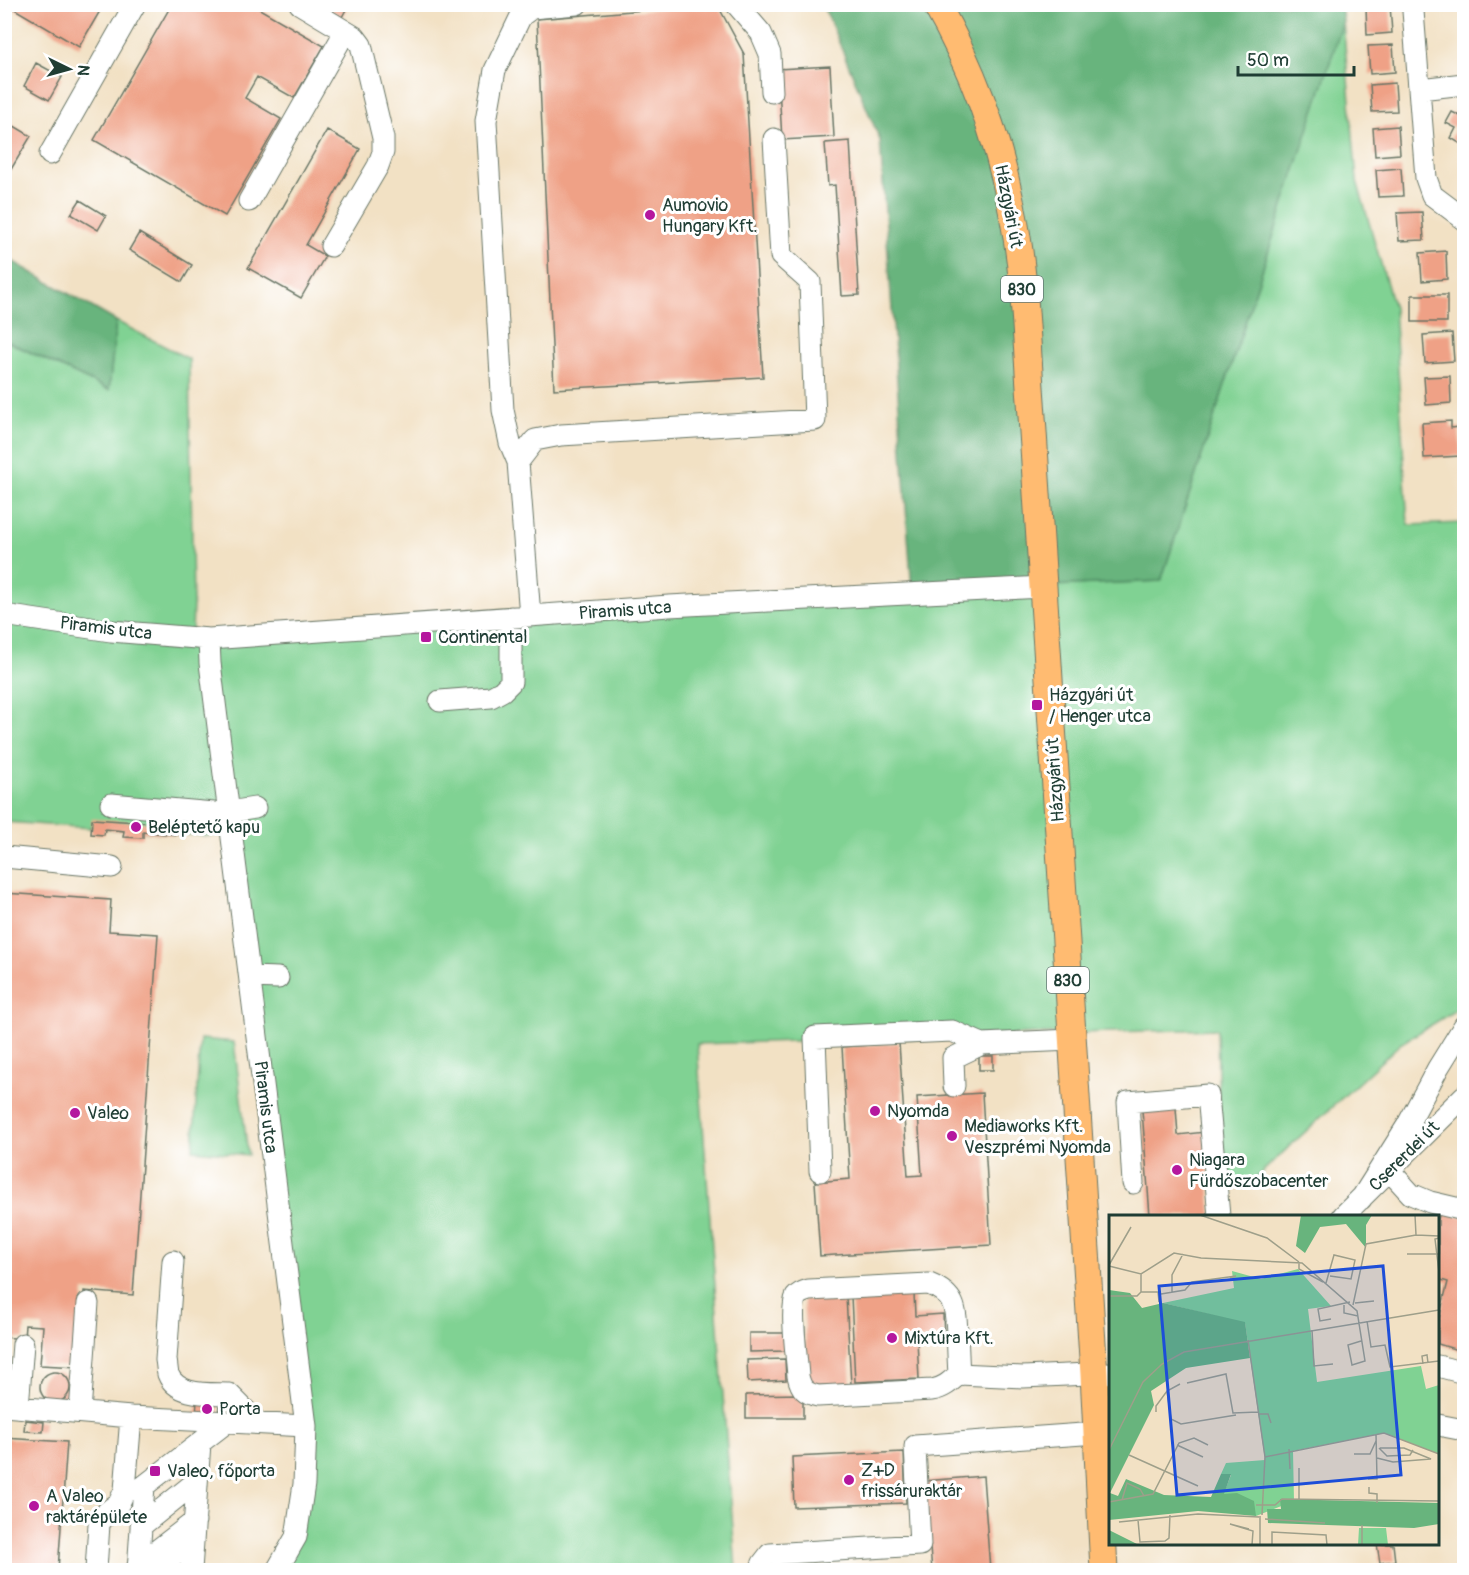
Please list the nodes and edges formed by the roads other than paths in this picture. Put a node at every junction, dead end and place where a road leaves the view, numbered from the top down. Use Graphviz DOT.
graph roads {
  1 [pos="135,4"];
  2 [pos="300,4"];
  3 [pos="577,4"];
  4 [pos="736,4"];
  5 [pos="936,4"];
  6 [pos="1413,11"];
  7 [pos="345,32"];
  8 [pos="1464,84"];
  9 [pos="1420,89"];
  10 [pos="772,92"];
  11 [pos="774,138"];
  12 [pos="50,154"];
  13 [pos="249,201"];
  14 [pos="1464,219"];
  15 [pos="331,246"];
  16 [pos="518,462"];
  17 [pos="1043,587"];
  18 [pos="4,615"];
  19 [pos="520,617"];
  20 [pos="209,639"];
  21 [pos="440,701"];
  22 [pos="111,804"];
  23 [pos="255,808"];
  24 [pos="229,812"];
  25 [pos="4,857"];
  26 [pos="112,867"];
  27 [pos="250,978"];
  28 [pos="278,978"];
  29 [pos="1464,1026"];
  30 [pos="1072,1040"];
  31 [pos="982,1044"];
  32 [pos="954,1086"];
  33 [pos="1464,1096"];
  34 [pos="1389,1170"];
  35 [pos="820,1171"];
  36 [pos="1133,1183"];
  37 [pos="1361,1199"];
  38 [pos="1428,1209"];
  39 [pos="1464,1210"];
  40 [pos="1219,1215"];
  41 [pos="1344,1215"];
  42 [pos="173,1261"];
  43 [pos="88,1303"];
  44 [pos="23,1344"];
  45 [pos="1439,1367"];
  46 [pos="1102,1373"];
  47 [pos="1464,1373"];
  48 [pos="959,1374"];
  49 [pos="11,1406"];
  50 [pos="80,1412"];
  51 [pos="131,1417"];
  52 [pos="227,1422"];
  53 [pos="258,1423"];
  54 [pos="1439,1425"];
  55 [pos="306,1426"];
  56 [pos="1464,1430"];
  57 [pos="1097,1432"];
  58 [pos="194,1517"];
  59 [pos="142,1547"];
  60 [pos="96,1570"];
  61 [pos="277,1570"];
  62 [pos="760,1570"];
  63 [pos="1104,1570"];
  1 -- 12 [label="street"];
  2 -- 7 [label="street"];
  3 -- 16 [label="street"];
  4 -- 10 [label="street"];
  5 -- 17 [label="main road, Házgyári út / 830"];
  6 -- 9 [label="street"];
  7 -- 13 [label="street"];
  7 -- 15 [label="street"];
  8 -- 9 [label="street"];
  9 -- 14 [label="street"];
  11 -- 16 [label="street"];
  16 -- 19 [label="street"];
  17 -- 19 [label="street, Piramis utca"];
  17 -- 30 [label="main road, Házgyári út / 830"];
  18 -- 20 [label="street, Piramis utca"];
  19 -- 20 [label="street, Piramis utca"];
  19 -- 21 [label="street"];
  20 -- 24 [label="street, Piramis utca"];
  22 -- 24 [label="street"];
  23 -- 24 [label="street"];
  24 -- 27 [label="street, Piramis utca"];
  25 -- 26 [label="street"];
  27 -- 28 [label="street"];
  27 -- 55 [label="street, Piramis utca"];
  29 -- 37 [label="street"];
  30 -- 31 [label="street"];
  30 -- 46 [label="main road, Házgyári út / 830"];
  31 -- 32 [label="street"];
  31 -- 35 [label="street"];
  33 -- 34 [label="street, Csererdei út"];
  34 -- 37 [label="street, Csererdei út"];
  34 -- 38 [label="street"];
  36 -- 40 [label="street"];
  37 -- 41 [label="street, Csererdei út"];
  38 -- 39 [label="street"];
  42 -- 53 [label="street"];
  43 -- 50 [label="street"];
  44 -- 49 [label="street"];
  45 -- 47 [label="street"];
  46 -- 48 [label="street"];
  46 -- 57 [label="main road, Házgyári út / 830"];
  48 -- 48 [label="street"];
  49 -- 50 [label="street"];
  50 -- 51 [label="street"];
  51 -- 52 [label="street"];
  51 -- 60 [label="street"];
  52 -- 53 [label="street"];
  52 -- 58 [label="street"];
  53 -- 55 [label="street"];
  54 -- 56 [label="street"];
  55 -- 61 [label="street, Piramis utca"];
  57 -- 62 [label="street"];
  57 -- 63 [label="main road, Házgyári út / 830"];
  58 -- 59 [label="street"];
  58 -- 59 [label="street"];
  58 -- 59 [label="street"];
}
